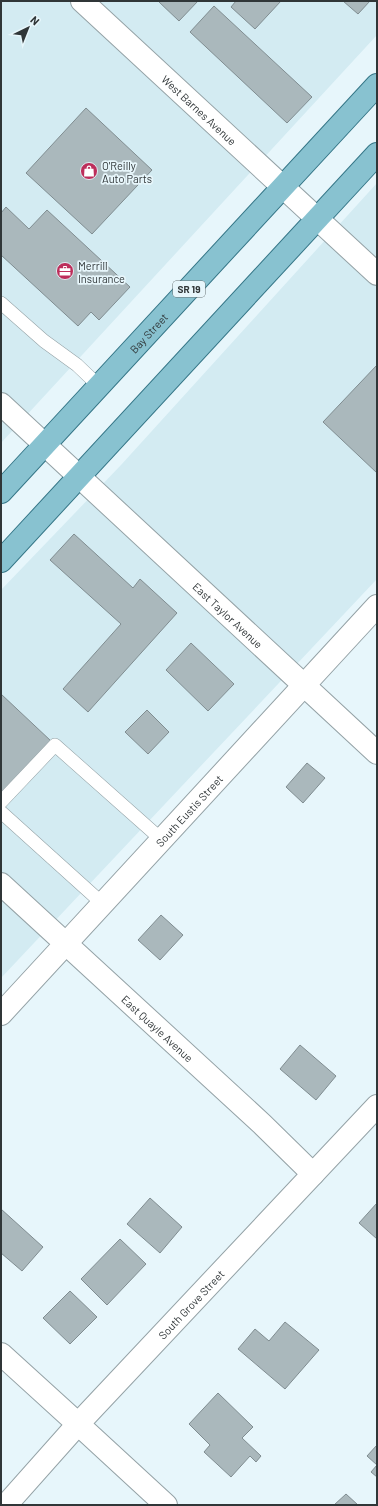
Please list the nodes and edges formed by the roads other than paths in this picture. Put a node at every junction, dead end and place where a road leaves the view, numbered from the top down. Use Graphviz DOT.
graph roads {
  1 [pos="82,1"];
  2 [pos="377,85"];
  3 [pos="377,154"];
  4 [pos="283,186"];
  5 [pos="318,218"];
  6 [pos="377,274"];
  7 [pos="1,303"];
  8 [pos="99,386"];
  9 [pos="1,404"];
  10 [pos="45,445"];
  11 [pos="79,476"];
  12 [pos="1,492"];
  13 [pos="1,561"];
  14 [pos="377,606"];
  15 [pos="304,685"];
  16 [pos="377,753"];
  17 [pos="1,802"];
  18 [pos="1,812"];
  19 [pos="162,840"];
  20 [pos="1,884"];
  21 [pos="103,904"];
  22 [pos="66,945"];
  23 [pos="1,1014"];
  24 [pos="377,1106"];
  25 [pos="313,1174"];
  26 [pos="1,1354"];
  27 [pos="78,1424"];
  28 [pos="6,1505"];
  29 [pos="166,1505"];
  1 -- 4 [label="street, West Barnes Avenue"];
  2 -- 4 [label="main road, Bay Street / SR 19"];
  3 -- 5 [label="main road"];
  4 -- 5 [label="street, West Barnes Avenue"];
  4 -- 8 [label="main road, Bay Street / SR 19"];
  5 -- 6 [label="street, West Barnes Avenue"];
  5 -- 11 [label="main road"];
  7 -- 8 [label="lane"];
  8 -- 10 [label="main road, Bay Street / SR 19"];
  9 -- 10 [label="street, East Taylor Avenue"];
  10 -- 11 [label="street, East Taylor Avenue"];
  10 -- 12 [label="main road, Bay Street / SR 19"];
  11 -- 13 [label="main road"];
  11 -- 15 [label="street, East Taylor Avenue"];
  14 -- 15 [label="street, South Eustis Street"];
  15 -- 16 [label="street, East Taylor Avenue"];
  15 -- 19 [label="street, South Eustis Street"];
  17 -- 19 [label="lane"];
  18 -- 21 [label="lane"];
  19 -- 21 [label="street, South Eustis Street"];
  20 -- 22 [label="street, East Quayle Avenue"];
  21 -- 22 [label="street, South Eustis Street"];
  22 -- 23 [label="street, South Eustis Street"];
  22 -- 25 [label="street, East Quayle Avenue"];
  24 -- 25 [label="street, South Grove Street"];
  25 -- 27 [label="street, South Grove Street"];
  26 -- 27 [label="street"];
  27 -- 28 [label="street, South Grove Street"];
  27 -- 29 [label="street"];
}
